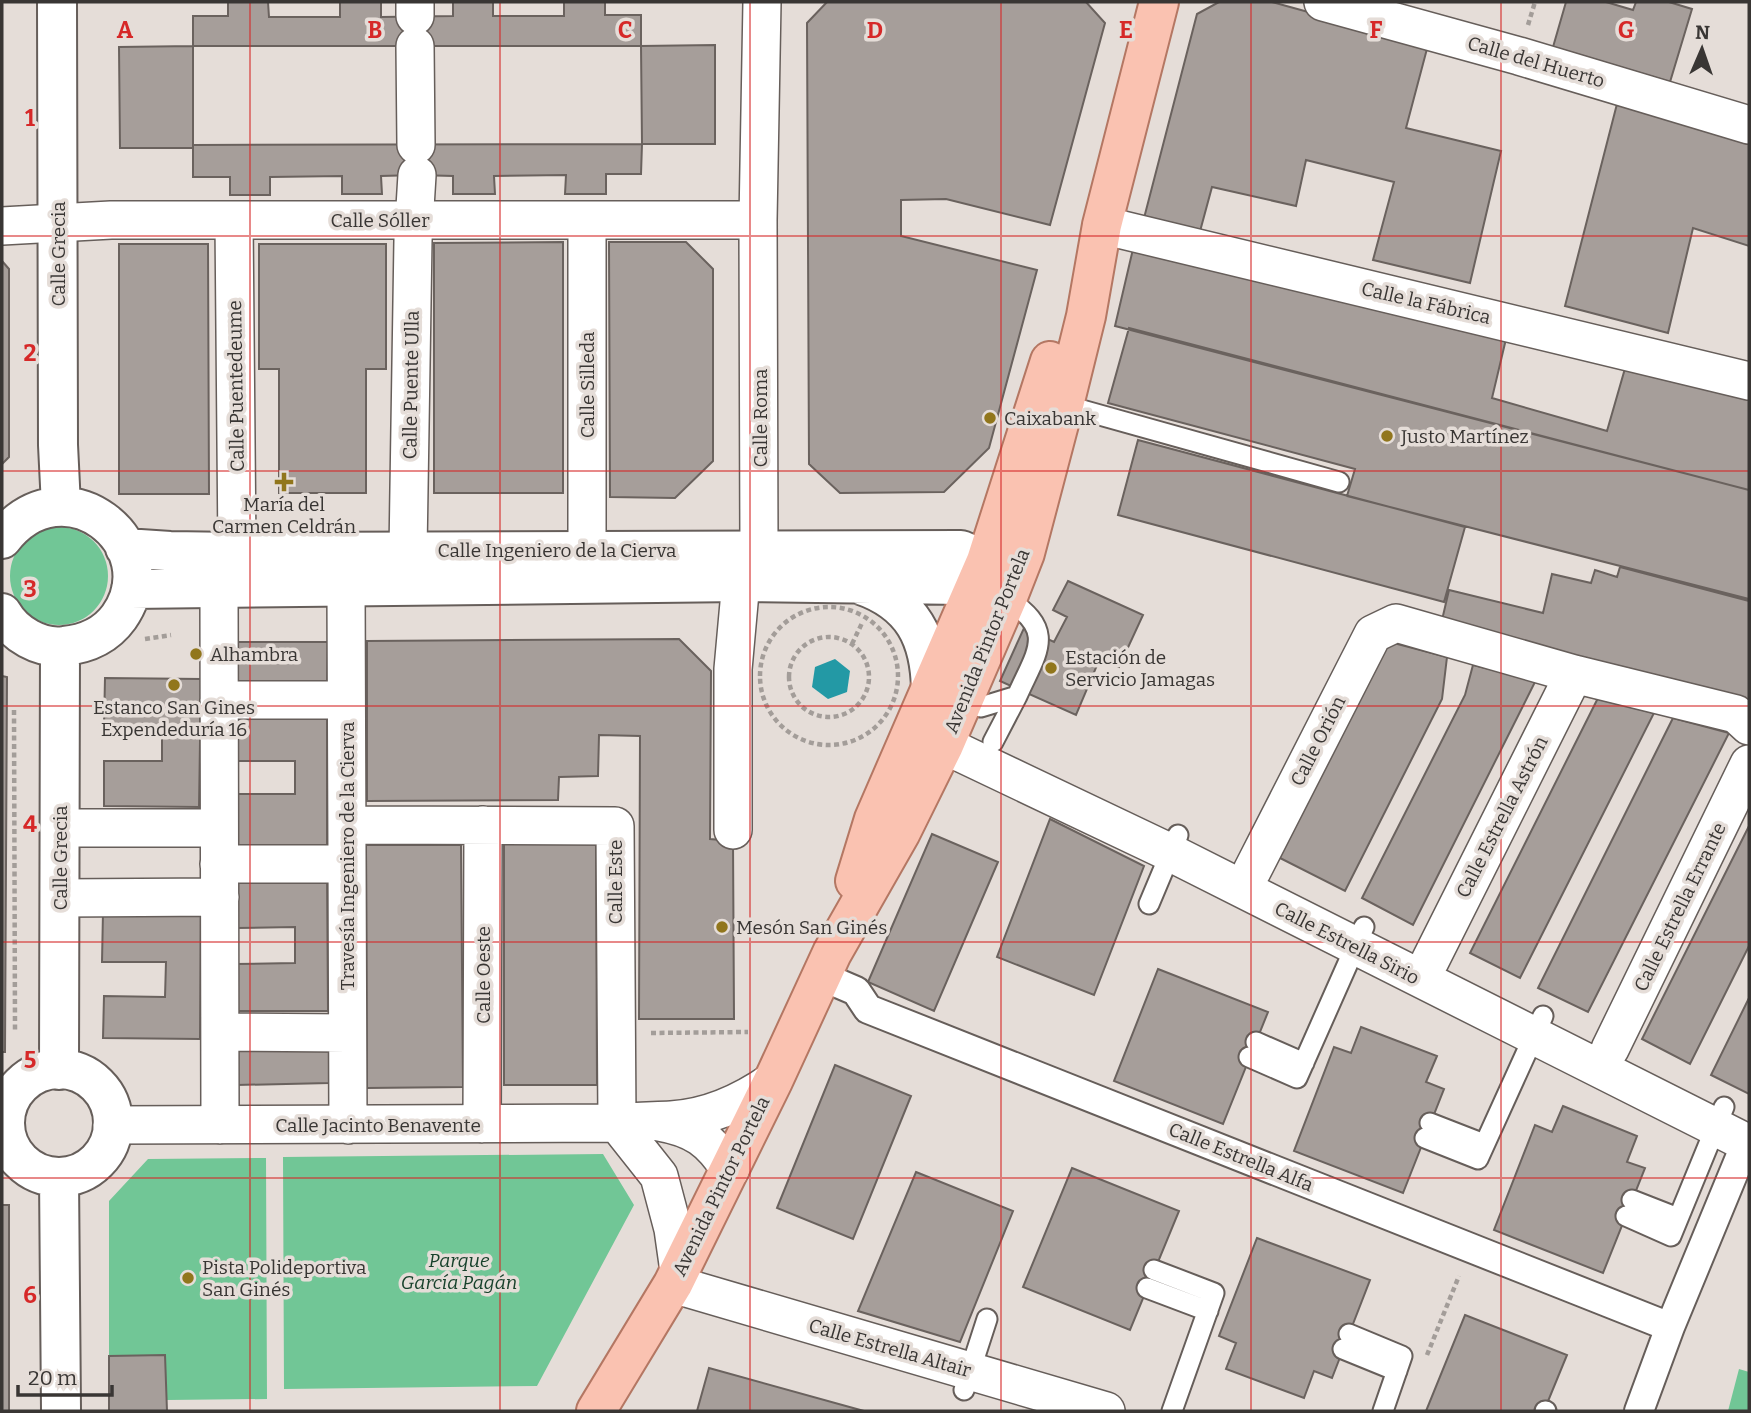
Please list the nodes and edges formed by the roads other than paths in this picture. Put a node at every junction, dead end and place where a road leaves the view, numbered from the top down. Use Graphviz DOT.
graph roads {
  1 [pos="57,2"];
  2 [pos="762,2"];
  3 [pos="1158,2"];
  4 [pos="1323,2"];
  5 [pos="415,21"];
  6 [pos="1749,125"];
  7 [pos="234,220"];
  8 [pos="415,220"];
  9 [pos="587,220"];
  10 [pos="758,220"];
  11 [pos="58,222"];
  12 [pos="1102,225"];
  13 [pos="2,226"];
  14 [pos="1749,381"];
  15 [pos="1062,412"];
  16 [pos="1339,482"];
  17 [pos="61,506"];
  18 [pos="2,539"];
  19 [pos="125,548"];
  20 [pos="408,551"];
  21 [pos="587,551"];
  22 [pos="237,552"];
  23 [pos="750,566"];
  24 [pos="991,577"];
  25 [pos="346,587"];
  26 [pos="219,588"];
  27 [pos="131,589"];
  28 [pos="862,601"];
  29 [pos="2,613"];
  30 [pos="60,647"];
  31 [pos="1574,674"];
  32 [pos="1017,696"];
  33 [pos="219,700"];
  34 [pos="346,700"];
  35 [pos="948,715"];
  36 [pos="1749,726"];
  37 [pos="993,742"];
  38 [pos="1749,764"];
  39 [pos="347,825"];
  40 [pos="483,825"];
  41 [pos="60,828"];
  42 [pos="733,830"];
  43 [pos="1175,844"];
  44 [pos="220,863"];
  45 [pos="346,864"];
  46 [pos="1252,871"];
  47 [pos="60,898"];
  48 [pos="1149,904"];
  49 [pos="1359,937"];
  50 [pos="1430,961"];
  51 [pos="826,964"];
  52 [pos="1538,1026"];
  53 [pos="220,1032"];
  54 [pos="347,1032"];
  55 [pos="1253,1049"];
  56 [pos="1610,1049"];
  57 [pos="59,1070"];
  58 [pos="773,1081"];
  59 [pos="630,1121"];
  60 [pos="482,1124"];
  61 [pos="112,1125"];
  62 [pos="220,1125"];
  63 [pos="348,1125"];
  64 [pos="1737,1128"];
  65 [pos="1427,1130"];
  66 [pos="5,1139"];
  67 [pos="659,1176"];
  68 [pos="59,1177"];
  69 [pos="725,1181"];
  70 [pos="1629,1208"];
  71 [pos="1151,1279"];
  72 [pos="672,1286"];
  73 [pos="987,1319"];
  74 [pos="1670,1327"];
  75 [pos="1346,1342"];
  76 [pos="967,1381"];
  77 [pos="61,1411"];
  78 [pos="596,1411"];
  79 [pos="1037,1411"];
  80 [pos="1106,1411"];
  81 [pos="1172,1411"];
  82 [pos="1383,1411"];
  83 [pos="1639,1411"];
  1 -- 11 [label="street, Calle Grecia"];
  2 -- 10 [label="street, Calle Roma"];
  3 -- 12 [label="main road, Avenida Pintor Portela"];
  4 -- 6 [label="street, Calle del Huerto"];
  5 -- 8 [label="street, Calle Puente Ulla"];
  7 -- 8 [label="street, Calle Sóller"];
  7 -- 11 [label="street, Calle Sóller"];
  7 -- 22 [label="street, Calle Puentedeume"];
  8 -- 9 [label="street, Calle Sóller"];
  8 -- 20 [label="street, Calle Puente Ulla"];
  9 -- 10 [label="street, Calle Sóller"];
  9 -- 21 [label="street, Calle Silleda"];
  10 -- 23 [label="street, Calle Roma"];
  11 -- 13 [label="street, Calle Sóller"];
  11 -- 17 [label="street, Calle Grecia"];
  12 -- 14 [label="street, Calle la Fábrica"];
  12 -- 15 [label="main road, Avenida Pintor Portela"];
  12 -- 24 [label="main road, Avenida Pintor Portela"];
  15 -- 16 [label="lane"];
  15 -- 24 [label="main road, Avenida Pintor Portela"];
  17 -- 18 [label="street"];
  17 -- 19 [label="street"];
  19 -- 22 [label="street, Calle Ingeniero de la Cierva"];
  19 -- 27 [label="street"];
  20 -- 21 [label="street, Calle Ingeniero de la Cierva"];
  20 -- 22 [label="street, Calle Ingeniero de la Cierva"];
  21 -- 23 [label="street, Calle Ingeniero de la Cierva"];
  23 -- 24 [label="street, Calle Ingeniero de la Cierva"];
  23 -- 25 [label="street"];
  23 -- 28 [label="street"];
  23 -- 42 [label="street, Calle Roma"];
  24 -- 28 [label="street"];
  24 -- 32 [label="lane"];
  24 -- 35 [label="main road"];
  25 -- 26 [label="street"];
  25 -- 34 [label="street, Travesía Ingeniero de la Cierva"];
  26 -- 27 [label="street"];
  26 -- 33 [label="street"];
  27 -- 30 [label="street"];
  28 -- 35 [label="street"];
  29 -- 30 [label="street"];
  30 -- 41 [label="street, Calle Grecia"];
  31 -- 36 [label="street"];
  31 -- 46 [label="street, Calle Orión"];
  31 -- 50 [label="street, Calle Estrella Astrón"];
  32 -- 35 [label="lane"];
  32 -- 37 [label="lane"];
  33 -- 34 [label="street"];
  33 -- 44 [label="street"];
  34 -- 39 [label="street, Travesía Ingeniero de la Cierva"];
  35 -- 37 [label="street, Calle Estrella Sirio"];
  35 -- 43 [label="street, Calle Estrella Sirio"];
  35 -- 51 [label="main road, Avenida Pintor Portela"];
  35 -- 51 [label="main road, Avenida Pintor Portela"];
  37 -- 43 [label="street, Calle Estrella Sirio"];
  38 -- 56 [label="street, Calle Estrella Errante"];
  39 -- 40 [label="street, Calle Este"];
  39 -- 45 [label="street, Travesía Ingeniero de la Cierva"];
  40 -- 59 [label="street, Calle Este"];
  40 -- 60 [label="street, Calle Oeste"];
  41 -- 44 [label="street"];
  41 -- 47 [label="street, Calle Grecia"];
  43 -- 46 [label="street, Calle Estrella Sirio"];
  43 -- 48 [label="lane"];
  43 -- 49 [label="street, Calle Estrella Sirio"];
  44 -- 45 [label="street"];
  44 -- 47 [label="street"];
  44 -- 53 [label="street"];
  45 -- 54 [label="street, Travesía Ingeniero de la Cierva"];
  46 -- 49 [label="street, Calle Estrella Sirio"];
  47 -- 57 [label="street, Calle Grecia"];
  49 -- 50 [label="street, Calle Estrella Sirio"];
  49 -- 52 [label="street, Calle Estrella Sirio"];
  49 -- 55 [label="lane"];
  50 -- 52 [label="street, Calle Estrella Sirio"];
  51 -- 58 [label="main road, Avenida Pintor Portela"];
  51 -- 74 [label="street, Calle Estrella Alfa"];
  52 -- 56 [label="street, Calle Estrella Sirio"];
  52 -- 64 [label="street, Calle Estrella Sirio"];
  52 -- 65 [label="lane"];
  53 -- 54 [label="street"];
  53 -- 62 [label="street"];
  54 -- 63 [label="street, Travesía Ingeniero de la Cierva"];
  56 -- 64 [label="street, Calle Estrella Sirio"];
  57 -- 61 [label="street"];
  57 -- 66 [label="street"];
  58 -- 59 [label="street, Calle Jacinto Benavente"];
  58 -- 69 [label="main road, Avenida Pintor Portela"];
  59 -- 60 [label="street, Calle Jacinto Benavente"];
  59 -- 67 [label="street"];
  59 -- 69 [label="street, Calle Jacinto Benavente"];
  60 -- 63 [label="street, Calle Jacinto Benavente"];
  61 -- 62 [label="street, Calle Jacinto Benavente"];
  61 -- 68 [label="street"];
  62 -- 63 [label="street, Calle Jacinto Benavente"];
  64 -- 70 [label="lane"];
  64 -- 74 [label="street"];
  66 -- 68 [label="street"];
  67 -- 69 [label="street"];
  67 -- 72 [label="street"];
  68 -- 77 [label="street"];
  69 -- 72 [label="main road, Avenida Pintor Portela"];
  71 -- 81 [label="lane"];
  72 -- 76 [label="street, Calle Estrella Altair"];
  72 -- 78 [label="main road, Avenida Pintor Portela"];
  73 -- 76 [label="lane"];
  74 -- 83 [label="street"];
  75 -- 82 [label="lane"];
  76 -- 79 [label="street, Calle Estrella Altair"];
  76 -- 80 [label="street, Calle Estrella Altair"];
}
